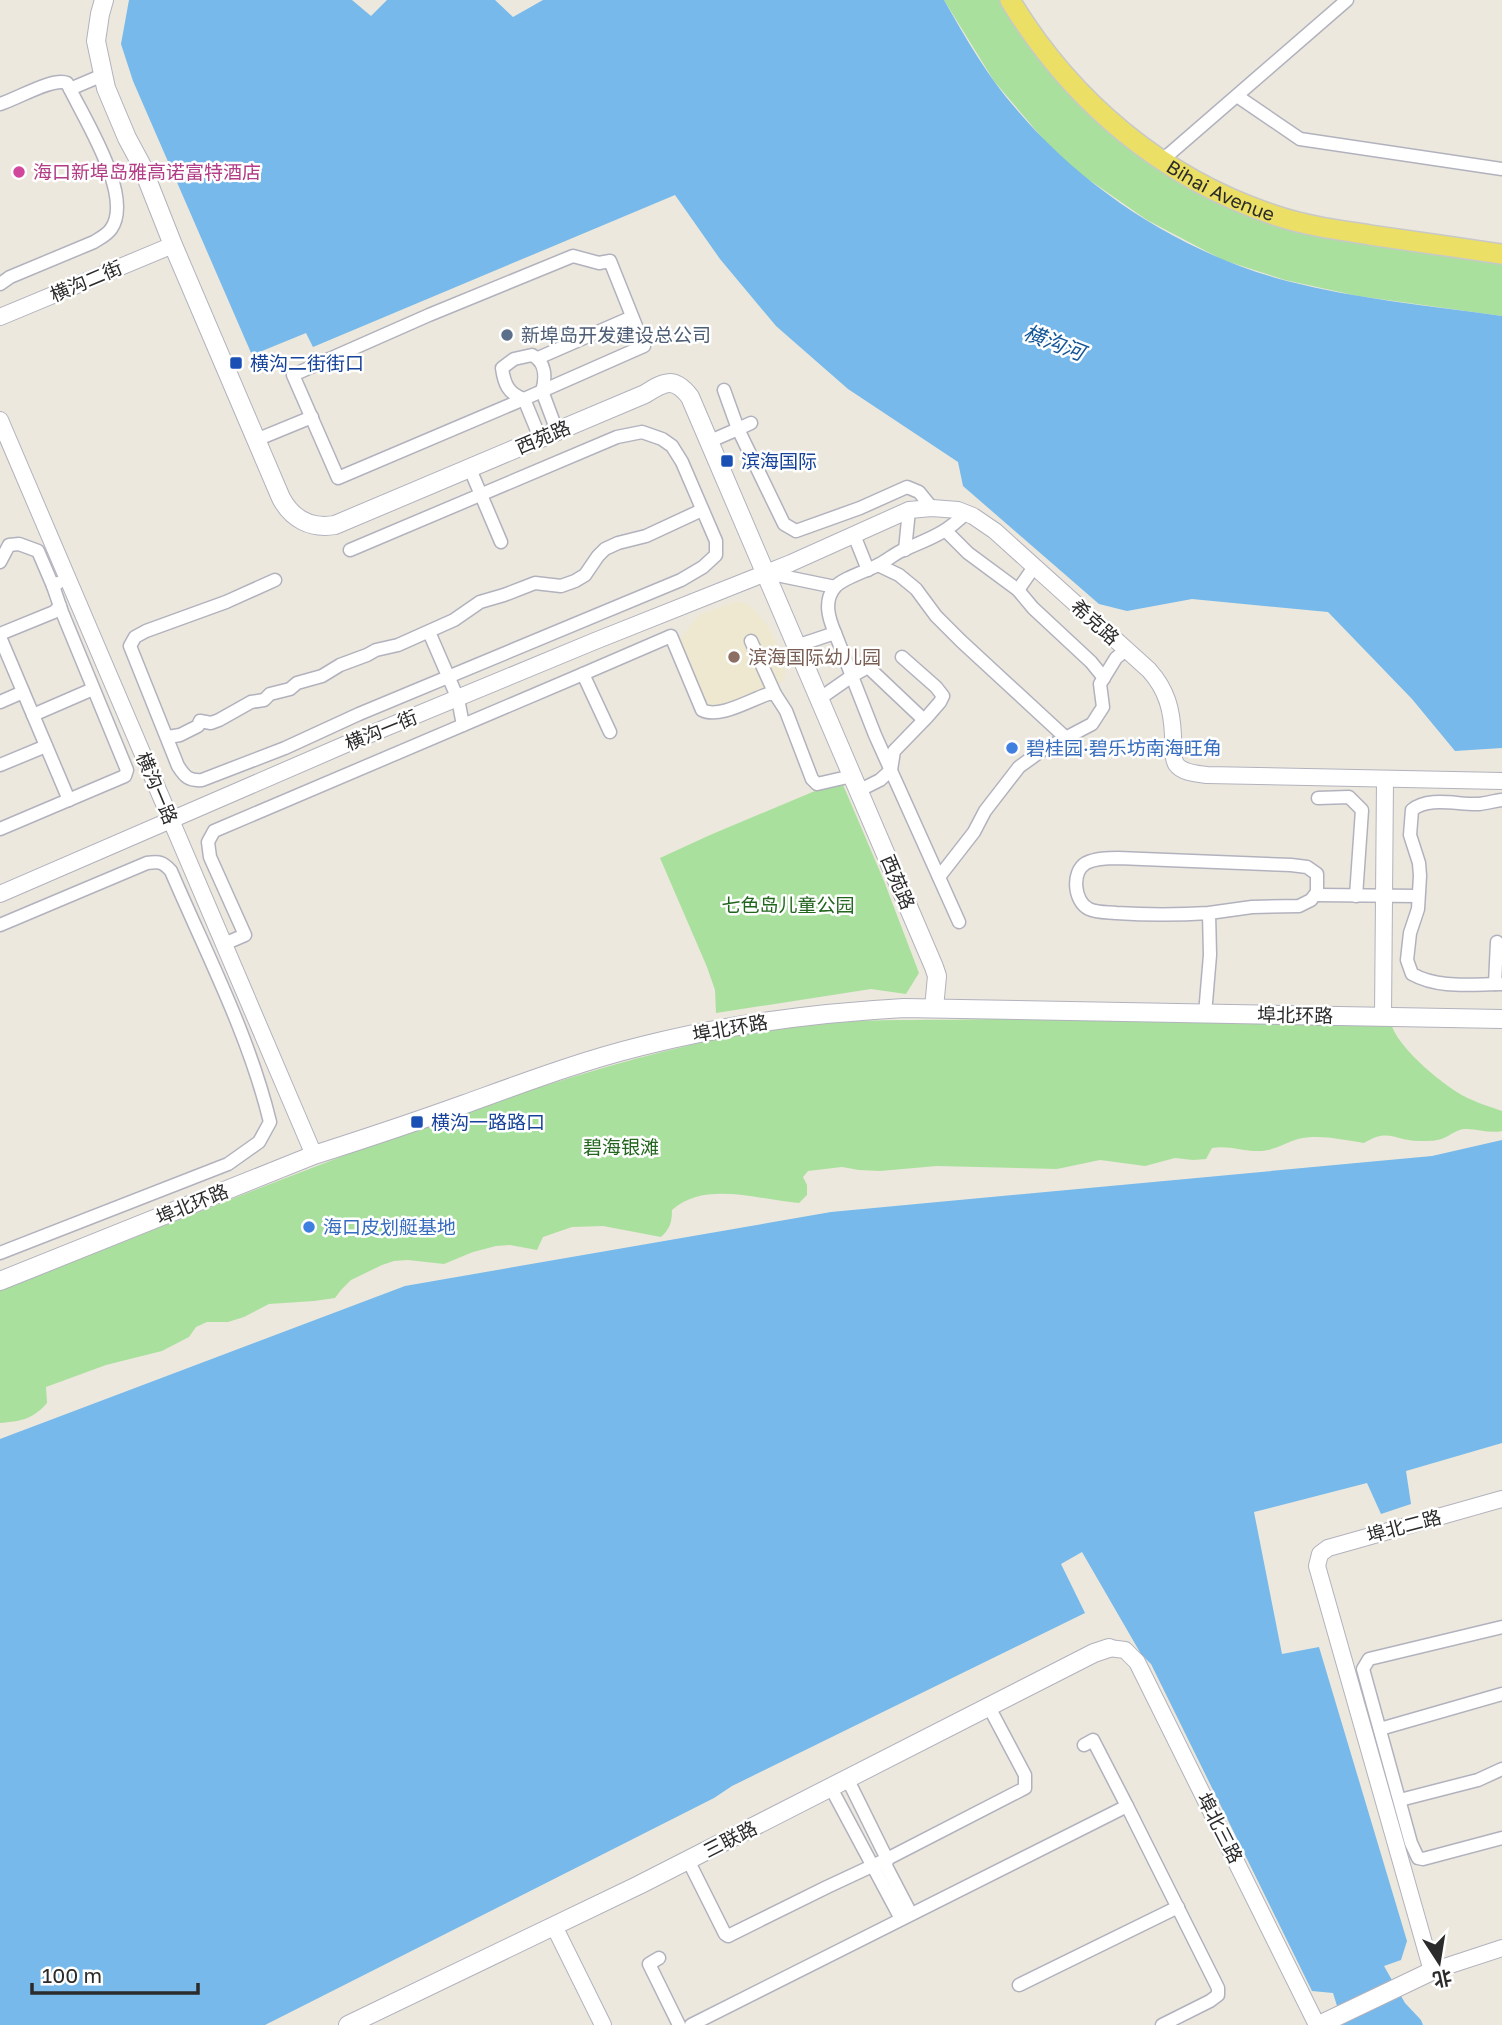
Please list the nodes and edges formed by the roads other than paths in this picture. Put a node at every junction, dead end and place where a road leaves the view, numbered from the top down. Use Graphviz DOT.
graph roads {
  1 [pos="104,0"];
  2 [pos="1010,0"];
  3 [pos="1017,0"];
  4 [pos="1347,0"];
  5 [pos="103,75"];
  6 [pos="70,89"];
  7 [pos="1237,96"];
  8 [pos="0,104"];
  9 [pos="1167,156"];
  10 [pos="1502,169"];
  11 [pos="173,245"];
  12 [pos="1502,248"];
  13 [pos="1502,254"];
  14 [pos="0,282"];
  15 [pos="1,313"];
  16 [pos="632,317"];
  17 [pos="538,358"];
  18 [pos="724,390"];
  19 [pos="542,391"];
  20 [pos="524,399"];
  21 [pos="312,417"];
  22 [pos="0,420"];
  23 [pos="751,423"];
  24 [pos="738,429"];
  25 [pos="549,435"];
  26 [pos="256,440"];
  27 [pos="708,442"];
  28 [pos="470,469"];
  29 [pos="481,495"];
  30 [pos="932,508"];
  31 [pos="702,510"];
  32 [pos="909,510"];
  33 [pos="966,513"];
  34 [pos="946,531"];
  35 [pos="854,535"];
  36 [pos="501,542"];
  37 [pos="905,550"];
  38 [pos="350,551"];
  39 [pos="0,562"];
  40 [pos="1034,567"];
  41 [pos="873,568"];
  42 [pos="765,572"];
  43 [pos="275,580"];
  44 [pos="61,582"];
  45 [pos="835,587"];
  46 [pos="1018,590"];
  47 [pos="60,606"];
  48 [pos="429,632"];
  49 [pos="835,633"];
  50 [pos="0,635"];
  51 [pos="751,641"];
  52 [pos="796,646"];
  53 [pos="1126,650"];
  54 [pos="902,657"];
  55 [pos="583,674"];
  56 [pos="852,676"];
  57 [pos="449,677"];
  58 [pos="1104,678"];
  59 [pos="93,689"];
  60 [pos="23,692"];
  61 [pos="775,694"];
  62 [pos="458,699"];
  63 [pos="819,699"];
  64 [pos="0,702"];
  65 [pos="33,715"];
  66 [pos="924,720"];
  67 [pos="463,725"];
  68 [pos="610,733"];
  69 [pos="168,737"];
  70 [pos="1065,737"];
  71 [pos="46,746"];
  72 [pos="1173,746"];
  73 [pos="1149,748"];
  74 [pos="0,765"];
  75 [pos="891,770"];
  76 [pos="1385,780"];
  77 [pos="1502,781"];
  78 [pos="855,783"];
  79 [pos="1318,798"];
  80 [pos="69,800"];
  81 [pos="1502,800"];
  82 [pos="170,820"];
  83 [pos="0,829"];
  84 [pos="939,877"];
  85 [pos="0,894"];
  86 [pos="1315,895"];
  87 [pos="1418,896"];
  88 [pos="1369,899"];
  89 [pos="1209,913"];
  90 [pos="212,917"];
  91 [pos="959,922"];
  92 [pos="0,925"];
  93 [pos="194,925"];
  94 [pos="1497,942"];
  95 [pos="223,944"];
  96 [pos="1498,984"];
  97 [pos="934,1008"];
  98 [pos="1205,1014"];
  99 [pos="1383,1016"];
  100 [pos="1502,1019"];
  101 [pos="314,1155"];
  102 [pos="105,1212"];
  103 [pos="113,1235"];
  104 [pos="0,1253"];
  105 [pos="0,1281"];
  106 [pos="1502,1499"];
  107 [pos="1502,1627"];
  108 [pos="1109,1648"];
  109 [pos="1502,1694"];
  110 [pos="989,1707"];
  111 [pos="1380,1729"];
  112 [pos="1084,1745"];
  113 [pos="1502,1769"];
  114 [pos="839,1784"];
  115 [pos="1400,1800"];
  116 [pos="1127,1806"];
  117 [pos="1502,1838"];
  118 [pos="887,1859"];
  119 [pos="688,1860"];
  120 [pos="872,1866"];
  121 [pos="1178,1907"];
  122 [pos="906,1917"];
  123 [pos="554,1926"];
  124 [pos="1502,1948"];
  125 [pos="659,1958"];
  126 [pos="1432,1971"];
  127 [pos="1018,1985"];
  128 [pos="348,2025"];
  129 [pos="603,2025"];
  130 [pos="679,2025"];
  131 [pos="691,2025"];
  132 [pos="1161,2025"];
  133 [pos="1318,2025"];
  1 -- 5 [label="main road, 西苑路"];
  2 -- 13 [label="main road, Bihai Avenue"];
  3 -- 9 [label="main road, Bihai Avenue"];
  4 -- 7 [label="street"];
  5 -- 6 [label="street"];
  5 -- 11 [label="main road, 西苑路"];
  6 -- 8 [label="street"];
  6 -- 14 [label="street"];
  7 -- 9 [label="street"];
  7 -- 10 [label="street"];
  9 -- 12 [label="main road, Bihai Avenue"];
  11 -- 15 [label="street, 横沟二街"];
  11 -- 26 [label="main road, 西苑路"];
  16 -- 17 [label="street"];
  16 -- 19 [label="street"];
  16 -- 21 [label="street"];
  17 -- 19 [label="street"];
  17 -- 20 [label="street"];
  18 -- 24 [label="street"];
  19 -- 20 [label="street"];
  19 -- 25 [label="street"];
  20 -- 21 [label="street"];
  20 -- 25 [label="street"];
  21 -- 26 [label="street"];
  22 -- 44 [label="street, 横沟一路"];
  23 -- 24 [label="street"];
  24 -- 27 [label="street"];
  24 -- 30 [label="street"];
  25 -- 27 [label="main road, 西苑路"];
  25 -- 28 [label="main road, 西苑路"];
  26 -- 28 [label="main road, 西苑路"];
  27 -- 42 [label="main road, 西苑路"];
  28 -- 29 [label="street"];
  29 -- 31 [label="street"];
  29 -- 36 [label="street"];
  29 -- 38 [label="street"];
  30 -- 32 [label="street, 希克路"];
  30 -- 33 [label="street, 希克路"];
  31 -- 48 [label="street"];
  31 -- 57 [label="street"];
  32 -- 35 [label="street, 希克路"];
  32 -- 37 [label="street"];
  33 -- 34 [label="street"];
  33 -- 40 [label="street, 希克路"];
  34 -- 37 [label="street"];
  34 -- 46 [label="street"];
  35 -- 41 [label="street"];
  35 -- 42 [label="street, 希克路"];
  37 -- 41 [label="street"];
  39 -- 44 [label="street"];
  40 -- 46 [label="street"];
  40 -- 53 [label="street, 希克路"];
  41 -- 45 [label="street"];
  41 -- 70 [label="street"];
  42 -- 45 [label="street"];
  42 -- 52 [label="main road, 西苑路"];
  42 -- 62 [label="street, 横沟一街"];
  43 -- 69 [label="street"];
  44 -- 47 [label="street"];
  44 -- 82 [label="street, 横沟一路"];
  45 -- 49 [label="street"];
  46 -- 58 [label="street"];
  47 -- 50 [label="street"];
  47 -- 59 [label="street"];
  48 -- 57 [label="street"];
  48 -- 69 [label="street"];
  49 -- 52 [label="street"];
  49 -- 56 [label="street"];
  50 -- 60 [label="street"];
  51 -- 61 [label="street"];
  52 -- 63 [label="main road, 西苑路"];
  53 -- 58 [label="street"];
  53 -- 72 [label="street, 希克路"];
  54 -- 66 [label="street"];
  55 -- 61 [label="street"];
  55 -- 67 [label="street"];
  55 -- 68 [label="street"];
  56 -- 63 [label="street"];
  56 -- 66 [label="street"];
  56 -- 75 [label="street"];
  57 -- 62 [label="street"];
  57 -- 69 [label="street"];
  58 -- 70 [label="street"];
  59 -- 65 [label="street"];
  59 -- 80 [label="street"];
  60 -- 64 [label="street"];
  60 -- 65 [label="street"];
  61 -- 78 [label="street"];
  62 -- 67 [label="street"];
  62 -- 82 [label="street, 横沟一街"];
  63 -- 78 [label="main road, 西苑路"];
  65 -- 71 [label="street"];
  66 -- 75 [label="street"];
  67 -- 95 [label="street"];
  70 -- 84 [label="street"];
  71 -- 74 [label="street"];
  71 -- 80 [label="street"];
  72 -- 73 [label="street"];
  72 -- 76 [label="street, 希克路"];
  75 -- 78 [label="street"];
  75 -- 84 [label="street"];
  76 -- 77 [label="street, 希克路"];
  76 -- 88 [label="street"];
  78 -- 97 [label="main road, 西苑路"];
  79 -- 88 [label="street"];
  80 -- 83 [label="street"];
  81 -- 87 [label="street"];
  82 -- 85 [label="street, 横沟一街"];
  82 -- 90 [label="street, 横沟一路"];
  84 -- 91 [label="street"];
  86 -- 88 [label="street"];
  86 -- 89 [label="street"];
  86 -- 89 [label="street"];
  87 -- 88 [label="street"];
  87 -- 96 [label="street"];
  88 -- 99 [label="street"];
  89 -- 98 [label="street"];
  90 -- 93 [label="street"];
  90 -- 95 [label="street, 横沟一路"];
  92 -- 93 [label="street"];
  93 -- 102 [label="street"];
  94 -- 96 [label="street"];
  95 -- 101 [label="street, 横沟一路"];
  97 -- 98 [label="main road, 埠北环路"];
  97 -- 101 [label="main road, 埠北环路"];
  98 -- 99 [label="main road, 埠北环路"];
  99 -- 100 [label="main road, 埠北环路"];
  101 -- 103 [label="main road, 埠北环路"];
  102 -- 103 [label="street"];
  102 -- 104 [label="street"];
  103 -- 105 [label="main road, 埠北环路"];
  106 -- 126 [label="street, 埠北二路"];
  107 -- 111 [label="street"];
  108 -- 110 [label="main road, 三联路"];
  108 -- 133 [label="street, 埠北三路"];
  109 -- 111 [label="street"];
  110 -- 114 [label="main road, 三联路"];
  110 -- 118 [label="street"];
  111 -- 115 [label="street"];
  112 -- 116 [label="street"];
  113 -- 115 [label="street"];
  114 -- 118 [label="street"];
  114 -- 119 [label="main road, 三联路"];
  114 -- 120 [label="street"];
  115 -- 117 [label="street"];
  116 -- 121 [label="street"];
  116 -- 122 [label="street"];
  118 -- 120 [label="street"];
  118 -- 122 [label="street"];
  119 -- 120 [label="street"];
  119 -- 123 [label="main road, 三联路"];
  120 -- 122 [label="street"];
  121 -- 127 [label="street"];
  121 -- 132 [label="street"];
  122 -- 131 [label="street"];
  123 -- 128 [label="main road, 三联路"];
  123 -- 129 [label="street"];
  124 -- 126 [label="street"];
  125 -- 130 [label="street"];
  126 -- 133 [label="main road"];
}
